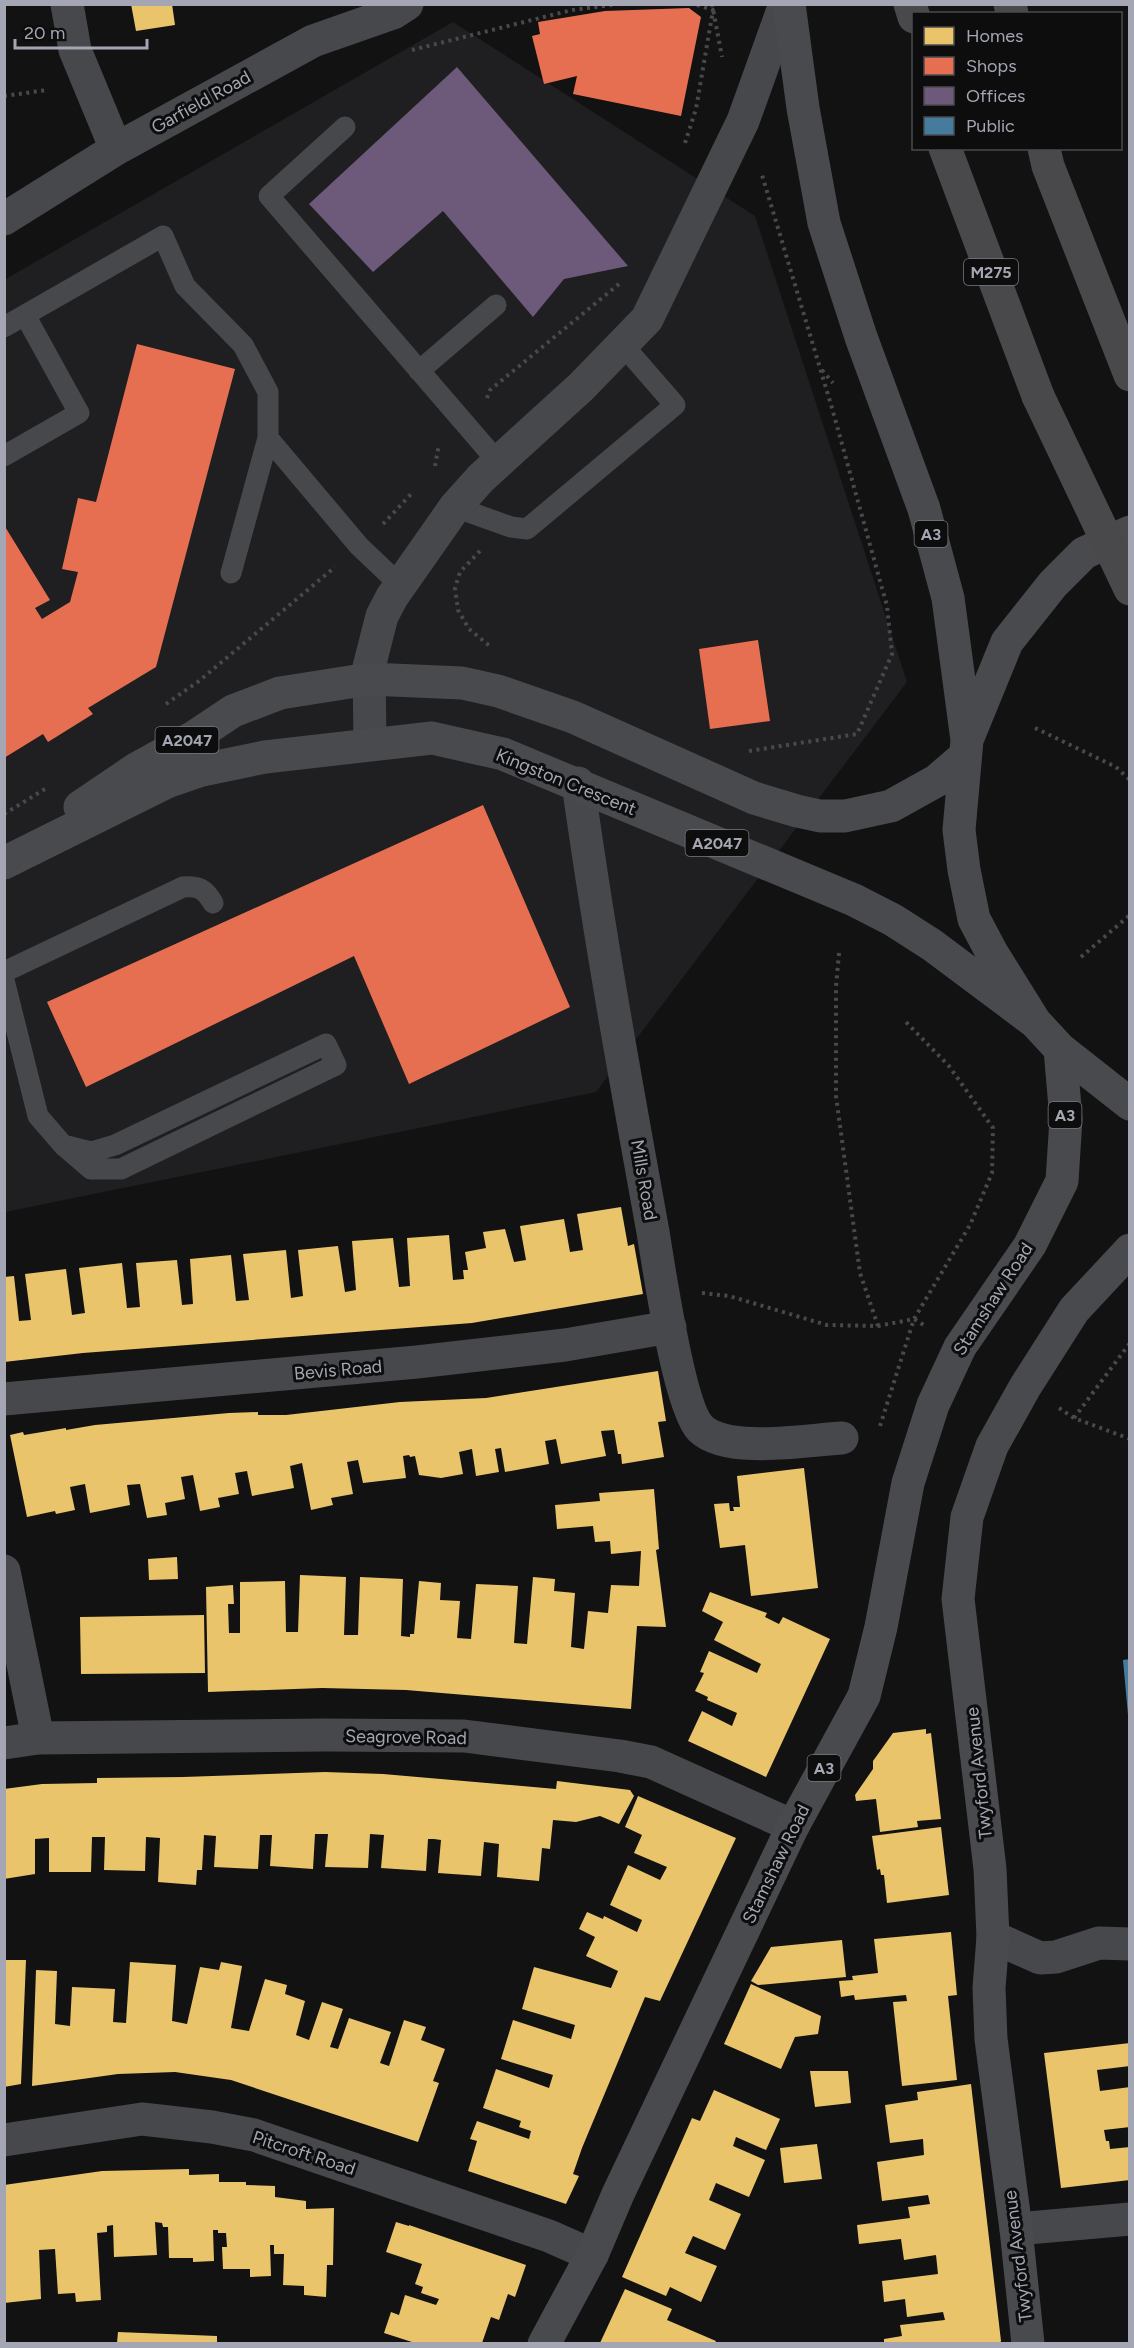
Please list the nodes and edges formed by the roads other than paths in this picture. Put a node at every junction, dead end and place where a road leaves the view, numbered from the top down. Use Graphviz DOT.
graph roads {
  1 [pos="67,4"];
  2 [pos="407,4"];
  3 [pos="787,4"];
  4 [pos="345,127"];
  5 [pos="116,150"];
  6 [pos="946,150"];
  7 [pos="1044,150"];
  8 [pos="4,219"];
  9 [pos="496,305"];
  10 [pos="25,315"];
  11 [pos="4,327"];
  12 [pos="622,344"];
  13 [pos="1125,363"];
  14 [pos="419,371"];
  15 [pos="268,438"];
  16 [pos="4,456"];
  17 [pos="498,462"];
  18 [pos="455,507"];
  19 [pos="1130,532"];
  20 [pos="231,573"];
  21 [pos="400,585"];
  22 [pos="1130,589"];
  23 [pos="369,679"];
  24 [pos="370,744"];
  25 [pos="966,749"];
  26 [pos="578,783"];
  27 [pos="16,857"];
  28 [pos="213,903"];
  29 [pos="4,972"];
  30 [pos="4,980"];
  31 [pos="1035,1022"];
  32 [pos="1060,1049"];
  33 [pos="1130,1104"];
  34 [pos="63,1145"];
  35 [pos="1130,1250"];
  36 [pos="670,1327"];
  37 [pos="4,1399"];
  38 [pos="842,1438"];
  39 [pos="4,1571"];
  40 [pos="38,1738"];
  41 [pos="4,1743"];
  42 [pos="793,1826"];
  43 [pos="993,1937"];
  44 [pos="1130,1944"];
  45 [pos="4,2140"];
  46 [pos="1130,2219"];
  47 [pos="1016,2229"];
  48 [pos="592,2254"];
  49 [pos="544,2343"];
  50 [pos="1028,2343"];
  1 -- 5 [label="street"];
  2 -- 5 [label="street, Garfield Road"];
  3 -- 12 [label="street"];
  3 -- 25 [label="main road, A3"];
  4 -- 14 [label="lane"];
  5 -- 8 [label="street, Garfield Road"];
  6 -- 22 [label="highway, M275, bridge"];
  7 -- 13 [label="highway"];
  9 -- 14 [label="lane"];
  10 -- 11 [label="lane"];
  10 -- 15 [label="lane"];
  10 -- 16 [label="lane"];
  12 -- 17 [label="street"];
  12 -- 18 [label="lane"];
  14 -- 17 [label="lane"];
  15 -- 20 [label="lane"];
  15 -- 21 [label="lane"];
  17 -- 18 [label="street"];
  18 -- 21 [label="street"];
  19 -- 25 [label="main road"];
  21 -- 23 [label="street"];
  23 -- 24 [label="street"];
  23 -- 25 [label="main road, Kingston Crescent / A2047"];
  23 -- 27 [label="main road, Kingston Crescent / A2047"];
  24 -- 26 [label="main road, Kingston Crescent / A2047"];
  24 -- 27 [label="main road, Kingston Crescent / A2047"];
  25 -- 31 [label="main road"];
  26 -- 31 [label="main road, Kingston Crescent / A2047"];
  26 -- 36 [label="street, Mills Road"];
  28 -- 29 [label="lane"];
  30 -- 34 [label="lane"];
  31 -- 32 [label="main road"];
  32 -- 33 [label="main road"];
  32 -- 42 [label="main road, Stamshaw Road / A3"];
  34 -- 34 [label="lane"];
  35 -- 43 [label="main road, Twyford Avenue"];
  36 -- 37 [label="street, Bevis Road"];
  36 -- 38 [label="street, Mills Road"];
  39 -- 40 [label="street"];
  40 -- 41 [label="street, Seagrove Road"];
  40 -- 42 [label="street, Seagrove Road"];
  42 -- 48 [label="main road, Stamshaw Road / A3"];
  43 -- 44 [label="street"];
  43 -- 47 [label="main road, Twyford Avenue"];
  45 -- 48 [label="street, Pitcroft Road"];
  46 -- 47 [label="street"];
  47 -- 50 [label="main road, Twyford Avenue"];
  48 -- 49 [label="main road, Stamshaw Road / A3"];
}
